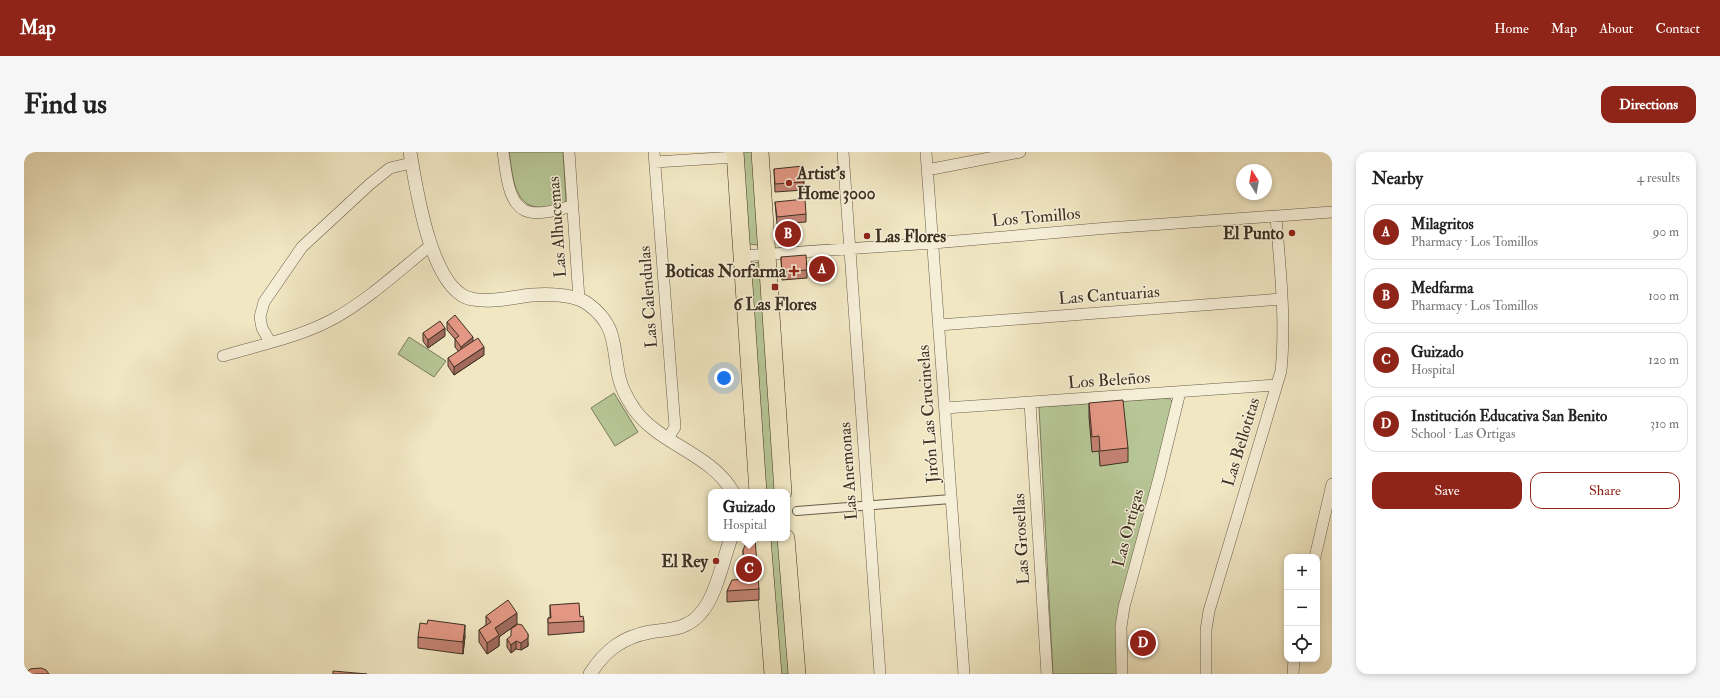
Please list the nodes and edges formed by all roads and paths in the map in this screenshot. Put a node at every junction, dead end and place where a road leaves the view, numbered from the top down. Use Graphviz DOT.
graph roads {
  1 [pos="502,152"];
  2 [pos="569,152"];
  3 [pos="760,152"];
  4 [pos="843,152"];
  5 [pos="926,152"];
  6 [pos="1020,152"];
  7 [pos="735,154"];
  8 [pos="654,157"];
  9 [pos="410,158"];
  10 [pos="928,170"];
  11 [pos="572,206"];
  12 [pos="1332,212"];
  13 [pos="1276,216"];
  14 [pos="933,243"];
  15 [pos="430,246"];
  16 [pos="849,249"];
  17 [pos="767,254"];
  18 [pos="742,256"];
  19 [pos="579,299"];
  20 [pos="1281,299"];
  21 [pos="939,325"];
  22 [pos="270,342"];
  23 [pos="223,356"];
  24 [pos="1276,385"];
  25 [pos="1180,392"];
  26 [pos="1030,403"];
  27 [pos="945,408"];
  28 [pos="668,438"];
  29 [pos="1332,484"];
  30 [pos="731,489"];
  31 [pos="758,489"];
  32 [pos="783,489"];
  33 [pos="951,499"];
  34 [pos="868,506"];
  35 [pos="797,510"];
  36 [pos="730,541"];
  37 [pos="762,541"];
  38 [pos="786,541"];
  39 [pos="1317,554"];
  40 [pos="1294,662"];
  41 [pos="590,674"];
  42 [pos="773,674"];
  43 [pos="796,674"];
  44 [pos="880,674"];
  45 [pos="964,674"];
  46 [pos="1047,674"];
  47 [pos="1122,674"];
  48 [pos="1206,674"];
  49 [pos="1293,674"];
  1 -- 11 [label="street"];
  2 -- 11 [label="street, Las Alhucemas"];
  3 -- 17 [label="main road"];
  4 -- 16 [label="street, Las Anemonas"];
  5 -- 10 [label="street, Jirón Las Crucinelas"];
  6 -- 10 [label="street"];
  7 -- 8 [label="street"];
  7 -- 18 [label="main road"];
  8 -- 28 [label="street, Las Calendulas"];
  9 -- 15 [label="street"];
  9 -- 22 [label="street"];
  10 -- 14 [label="street, Jirón Las Crucinelas"];
  11 -- 19 [label="street, Las Alhucemas"];
  12 -- 13 [label="street, Los Tomillos"];
  13 -- 14 [label="street, Los Tomillos"];
  13 -- 20 [label="street, Las Bellotitas"];
  14 -- 16 [label="street, Los Tomillos"];
  14 -- 21 [label="street, Jirón Las Crucinelas"];
  15 -- 19 [label="street"];
  15 -- 22 [label="street"];
  16 -- 17 [label="street, Los Tomillos"];
  16 -- 34 [label="street, Las Anemonas"];
  17 -- 18 [label="street, Los Tomillos"];
  17 -- 32 [label="main road"];
  18 -- 31 [label="main road"];
  19 -- 28 [label="street"];
  20 -- 21 [label="street, Las Cantuarias"];
  20 -- 24 [label="street, Las Bellotitas"];
  21 -- 27 [label="street, Jirón Las Crucinelas"];
  22 -- 23 [label="street"];
  24 -- 25 [label="street, Los Beleños"];
  24 -- 48 [label="street, Las Bellotitas"];
  25 -- 26 [label="street, Los Beleños"];
  25 -- 47 [label="street, Las Ortigas"];
  26 -- 27 [label="street, Los Beleños"];
  26 -- 46 [label="street, Las Grosellas"];
  27 -- 33 [label="street, Jirón Las Crucinelas"];
  28 -- 30 [label="street"];
  29 -- 39 [label="street"];
  33 -- 34 [label="street"];
  33 -- 45 [label="street, Jirón Las Crucinelas"];
  34 -- 35 [label="street"];
  34 -- 44 [label="street, Las Anemonas"];
  36 -- 41 [label="street"];
  37 -- 42 [label="main road"];
  38 -- 43 [label="main road"];
  40 -- 49 [label="street"];
}
